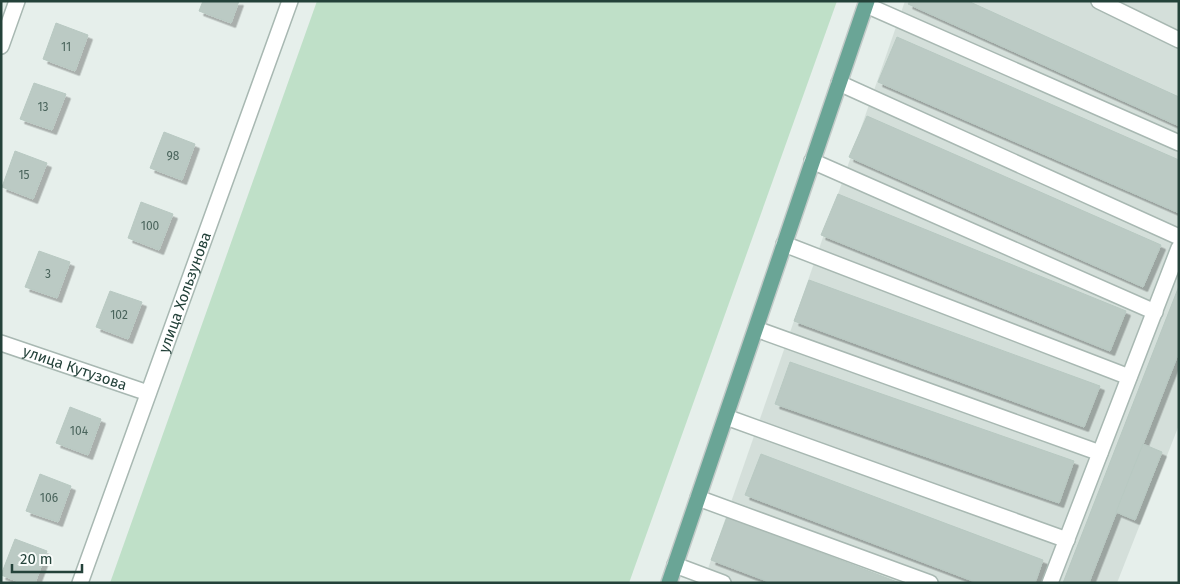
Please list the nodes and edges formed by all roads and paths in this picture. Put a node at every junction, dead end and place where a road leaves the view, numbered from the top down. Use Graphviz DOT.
graph roads {
  1 [pos="17,1"];
  2 [pos="290,1"];
  3 [pos="1099,1"];
  4 [pos="866,3"];
  5 [pos="1179,40"];
  6 [pos="1,46"];
  7 [pos="840,83"];
  8 [pos="1179,142"];
  9 [pos="812,162"];
  10 [pos="1179,237"];
  11 [pos="784,244"];
  12 [pos="1179,248"];
  13 [pos="1154,312"];
  14 [pos="756,329"];
  15 [pos="1,343"];
  16 [pos="1130,377"];
  17 [pos="148,393"];
  18 [pos="726,417"];
  19 [pos="1100,453"];
  20 [pos="698,498"];
  21 [pos="1067,540"];
  22 [pos="675,565"];
  23 [pos="80,583"];
  24 [pos="669,583"];
  25 [pos="723,583"];
  26 [pos="930,583"];
  27 [pos="1050,583"];
  1 -- 6 [label="street"];
  2 -- 17 [label="street, улица Хользунова"];
  3 -- 5 [label="street"];
  4 -- 7 [label="main road"];
  4 -- 8 [label="street"];
  7 -- 9 [label="main road"];
  7 -- 10 [label="street"];
  9 -- 11 [label="main road"];
  9 -- 13 [label="street"];
  11 -- 14 [label="main road"];
  11 -- 16 [label="street"];
  12 -- 13 [label="street"];
  13 -- 16 [label="street"];
  14 -- 18 [label="main road"];
  14 -- 19 [label="street"];
  15 -- 17 [label="street, улица Кутузова"];
  16 -- 19 [label="street"];
  17 -- 23 [label="street, улица Хользунова"];
  18 -- 20 [label="main road"];
  18 -- 21 [label="street"];
  19 -- 21 [label="street"];
  20 -- 22 [label="main road"];
  20 -- 26 [label="street"];
  21 -- 27 [label="street"];
  22 -- 24 [label="main road"];
  22 -- 25 [label="street"];
}
